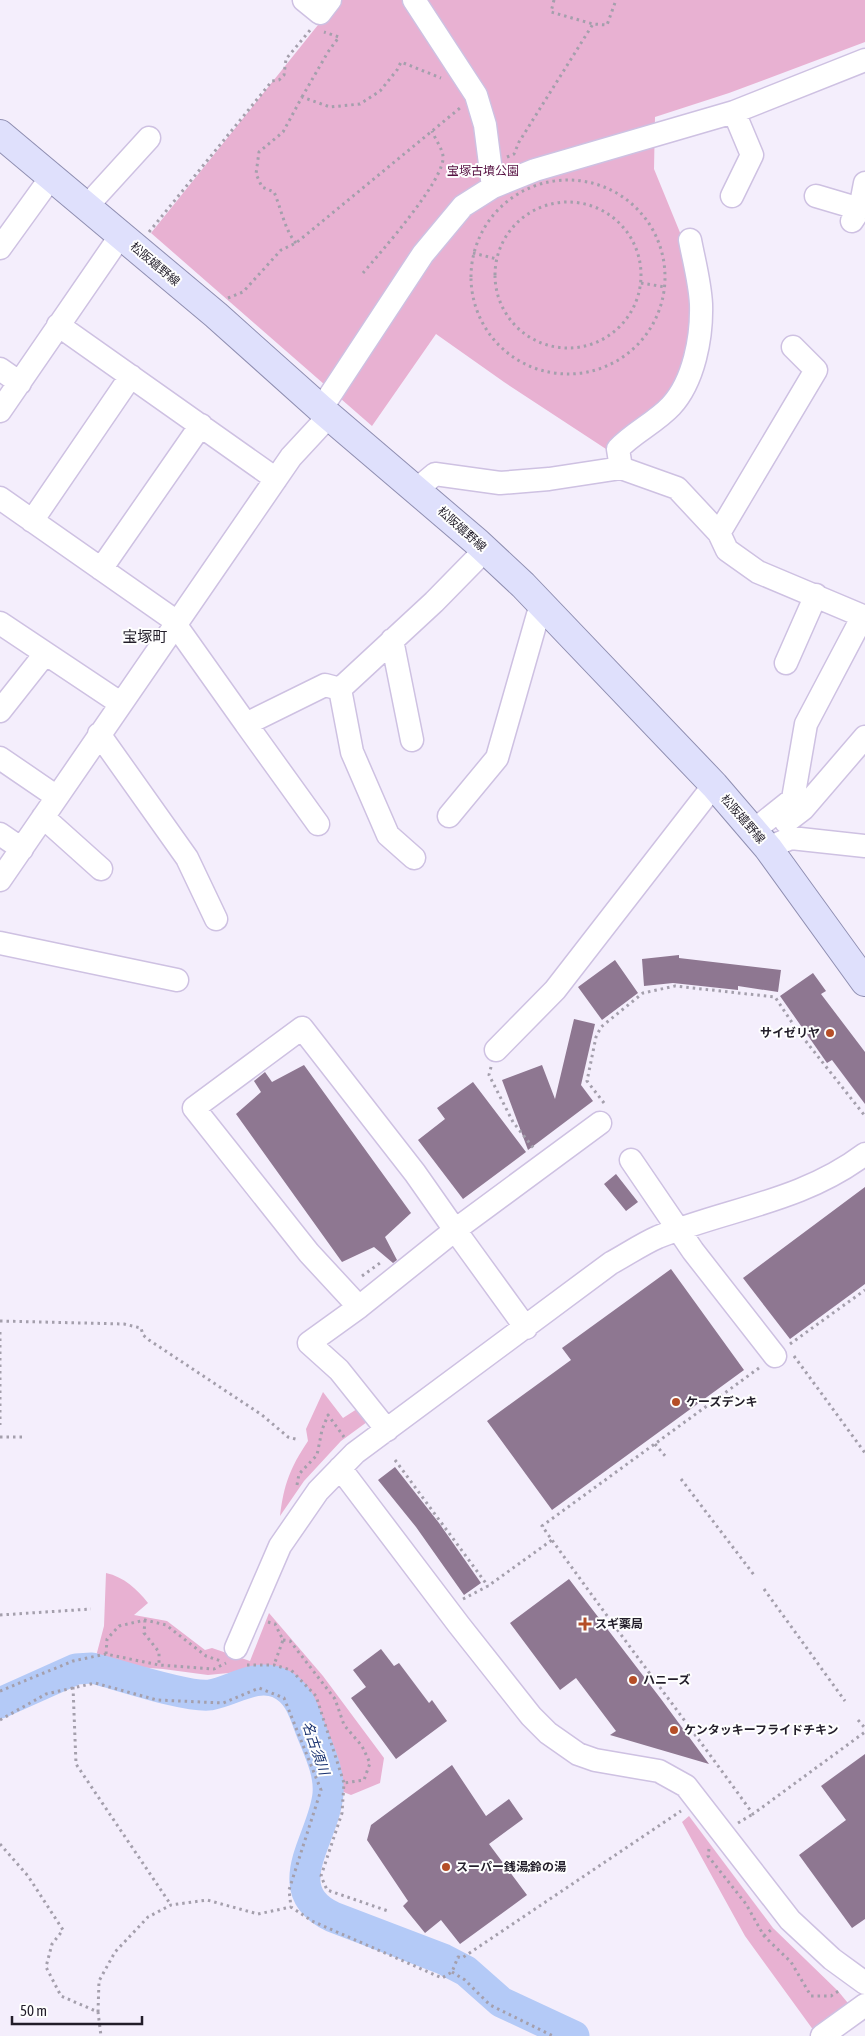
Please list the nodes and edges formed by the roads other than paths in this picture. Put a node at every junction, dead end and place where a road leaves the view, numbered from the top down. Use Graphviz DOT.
graph roads {
  1 [pos="414,0"];
  2 [pos="865,60"];
  3 [pos="734,112"];
  4 [pos="0,134"];
  5 [pos="149,138"];
  6 [pos="52,176"];
  7 [pos="865,183"];
  8 [pos="493,187"];
  9 [pos="732,196"];
  10 [pos="816,196"];
  11 [pos="87,206"];
  12 [pos="690,240"];
  13 [pos="130,242"];
  14 [pos="0,248"];
  15 [pos="58,325"];
  16 [pos="793,347"];
  17 [pos="0,369"];
  18 [pos="131,376"];
  19 [pos="20,383"];
  20 [pos="0,412"];
  21 [pos="325,412"];
  22 [pos="200,425"];
  23 [pos="621,468"];
  24 [pos="276,479"];
  25 [pos="417,489"];
  26 [pos="0,498"];
  27 [pos="32,521"];
  28 [pos="719,533"];
  29 [pos="485,550"];
  30 [pos="100,570"];
  31 [pos="816,595"];
  32 [pos="541,604"];
  33 [pos="864,616"];
  34 [pos="0,623"];
  35 [pos="176,623"];
  36 [pos="392,640"];
  37 [pos="45,654"];
  38 [pos="786,663"];
  39 [pos="340,690"];
  40 [pos="120,703"];
  41 [pos="0,711"];
  42 [pos="246,724"];
  43 [pos="100,734"];
  44 [pos="865,737"];
  45 [pos="412,740"];
  46 [pos="0,758"];
  47 [pos="714,785"];
  48 [pos="57,797"];
  49 [pos="449,816"];
  50 [pos="43,817"];
  51 [pos="318,824"];
  52 [pos="0,834"];
  53 [pos="761,840"];
  54 [pos="865,846"];
  55 [pos="22,849"];
  56 [pos="414,858"];
  57 [pos="101,869"];
  58 [pos="0,880"];
  59 [pos="216,919"];
  60 [pos="0,943"];
  61 [pos="178,980"];
  62 [pos="865,982"];
  63 [pos="496,1050"];
  64 [pos="604,1116"];
  65 [pos="865,1154"];
  66 [pos="630,1160"];
  67 [pos="456,1230"];
  68 [pos="681,1230"];
  69 [pos="359,1307"];
  70 [pos="526,1328"];
  71 [pos="781,1351"];
  72 [pos="387,1430"];
  73 [pos="340,1468"];
  74 [pos="236,1660"];
  75 [pos="865,1983"];
  76 [pos="865,2006"];
  77 [pos="822,2036"];
  1 -- 8 [label="street"];
  2 -- 3 [label="street"];
  3 -- 8 [label="street"];
  3 -- 9 [label="street"];
  4 -- 6 [label="main road, 松阪嬉野線"];
  5 -- 11 [label="street"];
  6 -- 11 [label="main road, 松阪嬉野線"];
  6 -- 14 [label="street"];
  7 -- 10 [label="street"];
  8 -- 21 [label="street"];
  11 -- 13 [label="main road, 松阪嬉野線"];
  12 -- 23 [label="street"];
  13 -- 15 [label="street"];
  13 -- 21 [label="main road, 松阪嬉野線"];
  15 -- 18 [label="street"];
  15 -- 19 [label="street"];
  16 -- 28 [label="street"];
  17 -- 19 [label="street"];
  18 -- 22 [label="street"];
  18 -- 27 [label="street"];
  19 -- 20 [label="street"];
  21 -- 24 [label="street"];
  21 -- 25 [label="main road, 松阪嬉野線"];
  22 -- 24 [label="street"];
  22 -- 30 [label="street"];
  23 -- 25 [label="street"];
  23 -- 28 [label="street"];
  24 -- 35 [label="street"];
  25 -- 29 [label="main road, 松阪嬉野線"];
  26 -- 27 [label="street"];
  27 -- 30 [label="street"];
  28 -- 31 [label="street"];
  29 -- 32 [label="main road, 松阪嬉野線"];
  29 -- 36 [label="street"];
  30 -- 35 [label="street"];
  31 -- 33 [label="street"];
  31 -- 38 [label="street"];
  32 -- 47 [label="main road, 松阪嬉野線"];
  32 -- 49 [label="street"];
  33 -- 53 [label="street"];
  34 -- 37 [label="street"];
  35 -- 40 [label="street"];
  35 -- 42 [label="street"];
  36 -- 39 [label="street"];
  36 -- 45 [label="street"];
  37 -- 40 [label="street"];
  37 -- 41 [label="street"];
  39 -- 42 [label="street"];
  39 -- 56 [label="street"];
  40 -- 43 [label="street"];
  42 -- 51 [label="street"];
  43 -- 48 [label="street"];
  43 -- 59 [label="street"];
  44 -- 53 [label="street"];
  46 -- 48 [label="street"];
  47 -- 53 [label="main road, 松阪嬉野線"];
  47 -- 63 [label="street"];
  48 -- 50 [label="street"];
  50 -- 55 [label="street"];
  50 -- 57 [label="street"];
  52 -- 55 [label="street"];
  53 -- 54 [label="street"];
  53 -- 62 [label="main road, 松阪嬉野線"];
  55 -- 58 [label="street"];
  60 -- 61 [label="street"];
  64 -- 67 [label="street"];
  65 -- 68 [label="street"];
  66 -- 68 [label="street"];
  67 -- 69 [label="street"];
  67 -- 69 [label="street"];
  67 -- 70 [label="street"];
  68 -- 70 [label="street"];
  68 -- 71 [label="street"];
  69 -- 72 [label="street"];
  70 -- 72 [label="street"];
  72 -- 73 [label="street"];
  73 -- 74 [label="street"];
  73 -- 75 [label="street"];
  76 -- 77 [label="street"];
}
